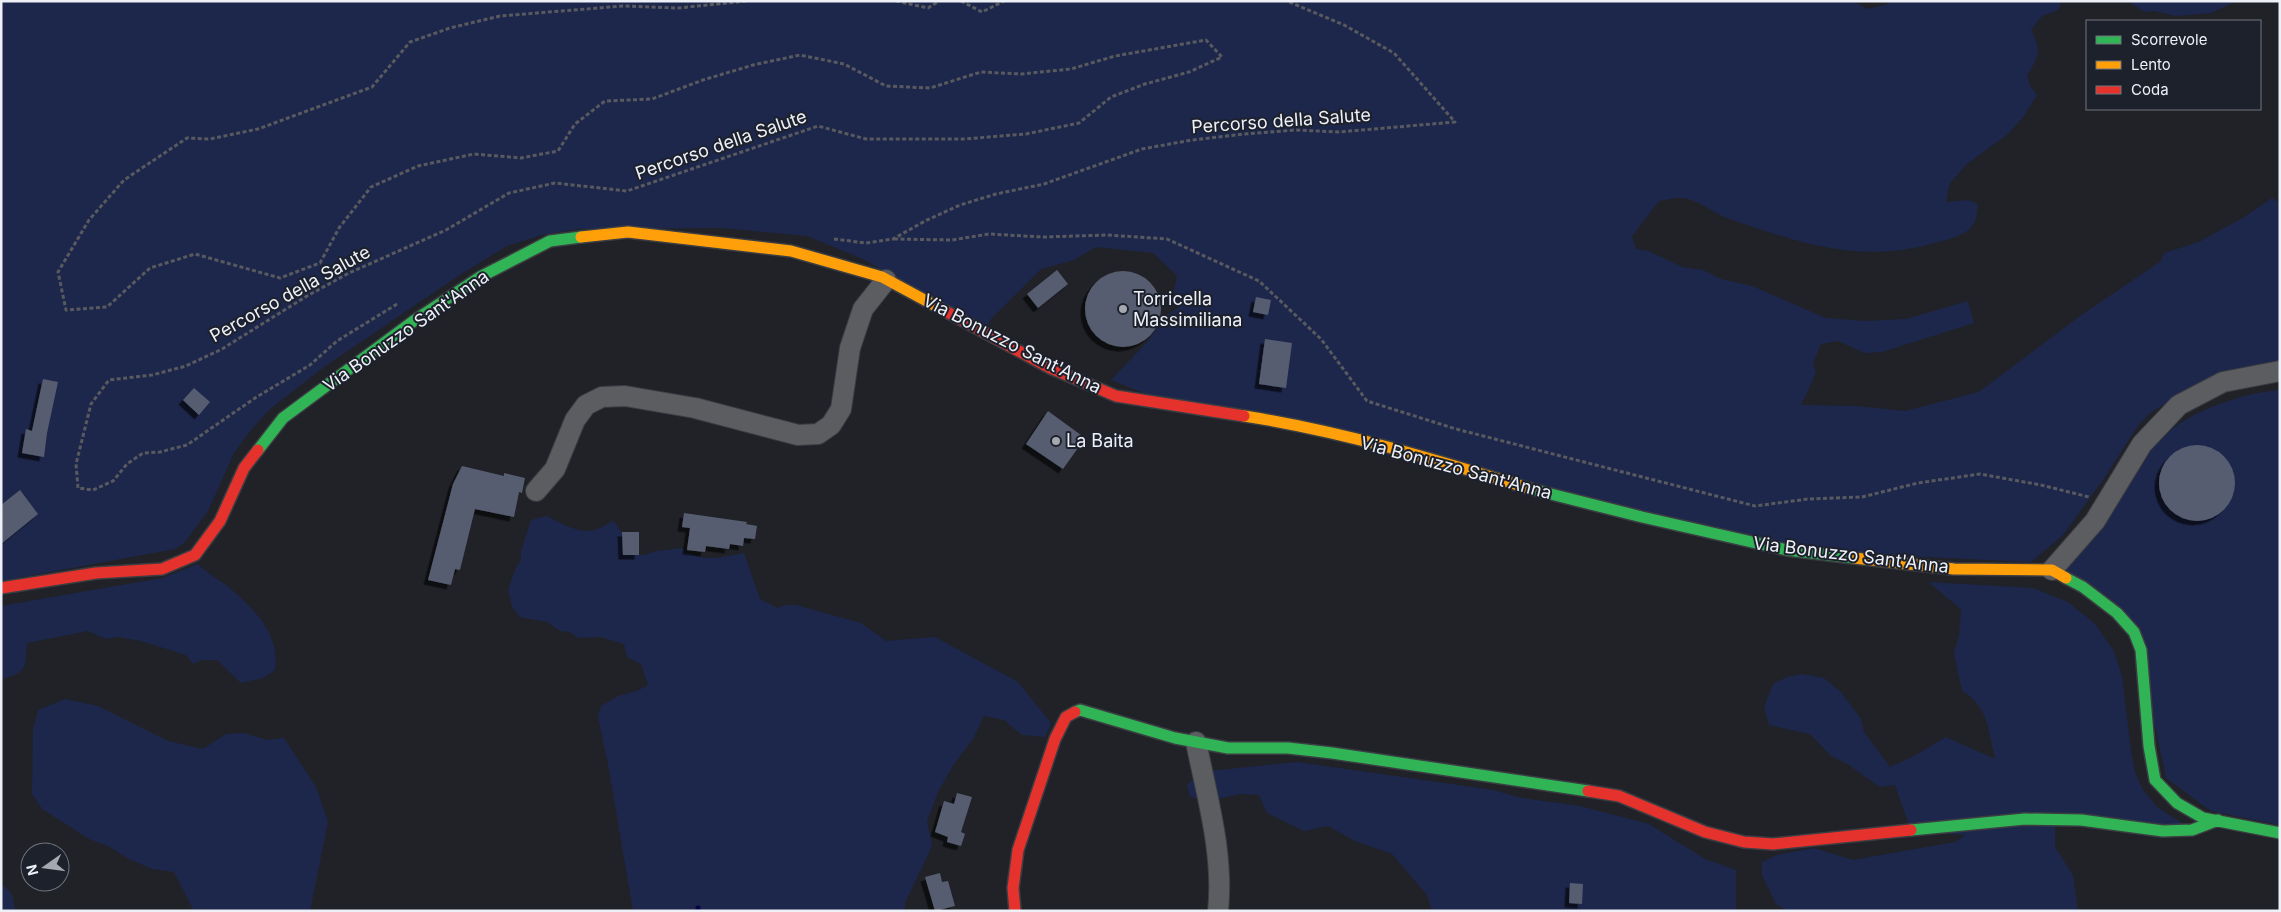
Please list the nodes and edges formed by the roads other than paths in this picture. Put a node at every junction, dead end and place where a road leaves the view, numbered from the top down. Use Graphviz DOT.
graph roads {
  1 [pos="886,280"];
  2 [pos="2280,371"];
  3 [pos="536,491"];
  4 [pos="2052,570"];
  5 [pos="1,588"];
  6 [pos="1196,742"];
  7 [pos="2218,820"];
  8 [pos="2280,833"];
  9 [pos="1015,911"];
  10 [pos="1218,911"];
  1 -- 3 [label="street"];
  1 -- 4 [label="street, Via Bonuzzo Sant'Anna"];
  1 -- 5 [label="street, Via Bonuzzo Sant'Anna"];
  2 -- 4 [label="street"];
  4 -- 7 [label="street, Via Bonuzzo Sant'Anna"];
  6 -- 7 [label="street"];
  6 -- 9 [label="street"];
  6 -- 10 [label="street"];
  7 -- 8 [label="street, Via Bonuzzo Sant'Anna"];
}
